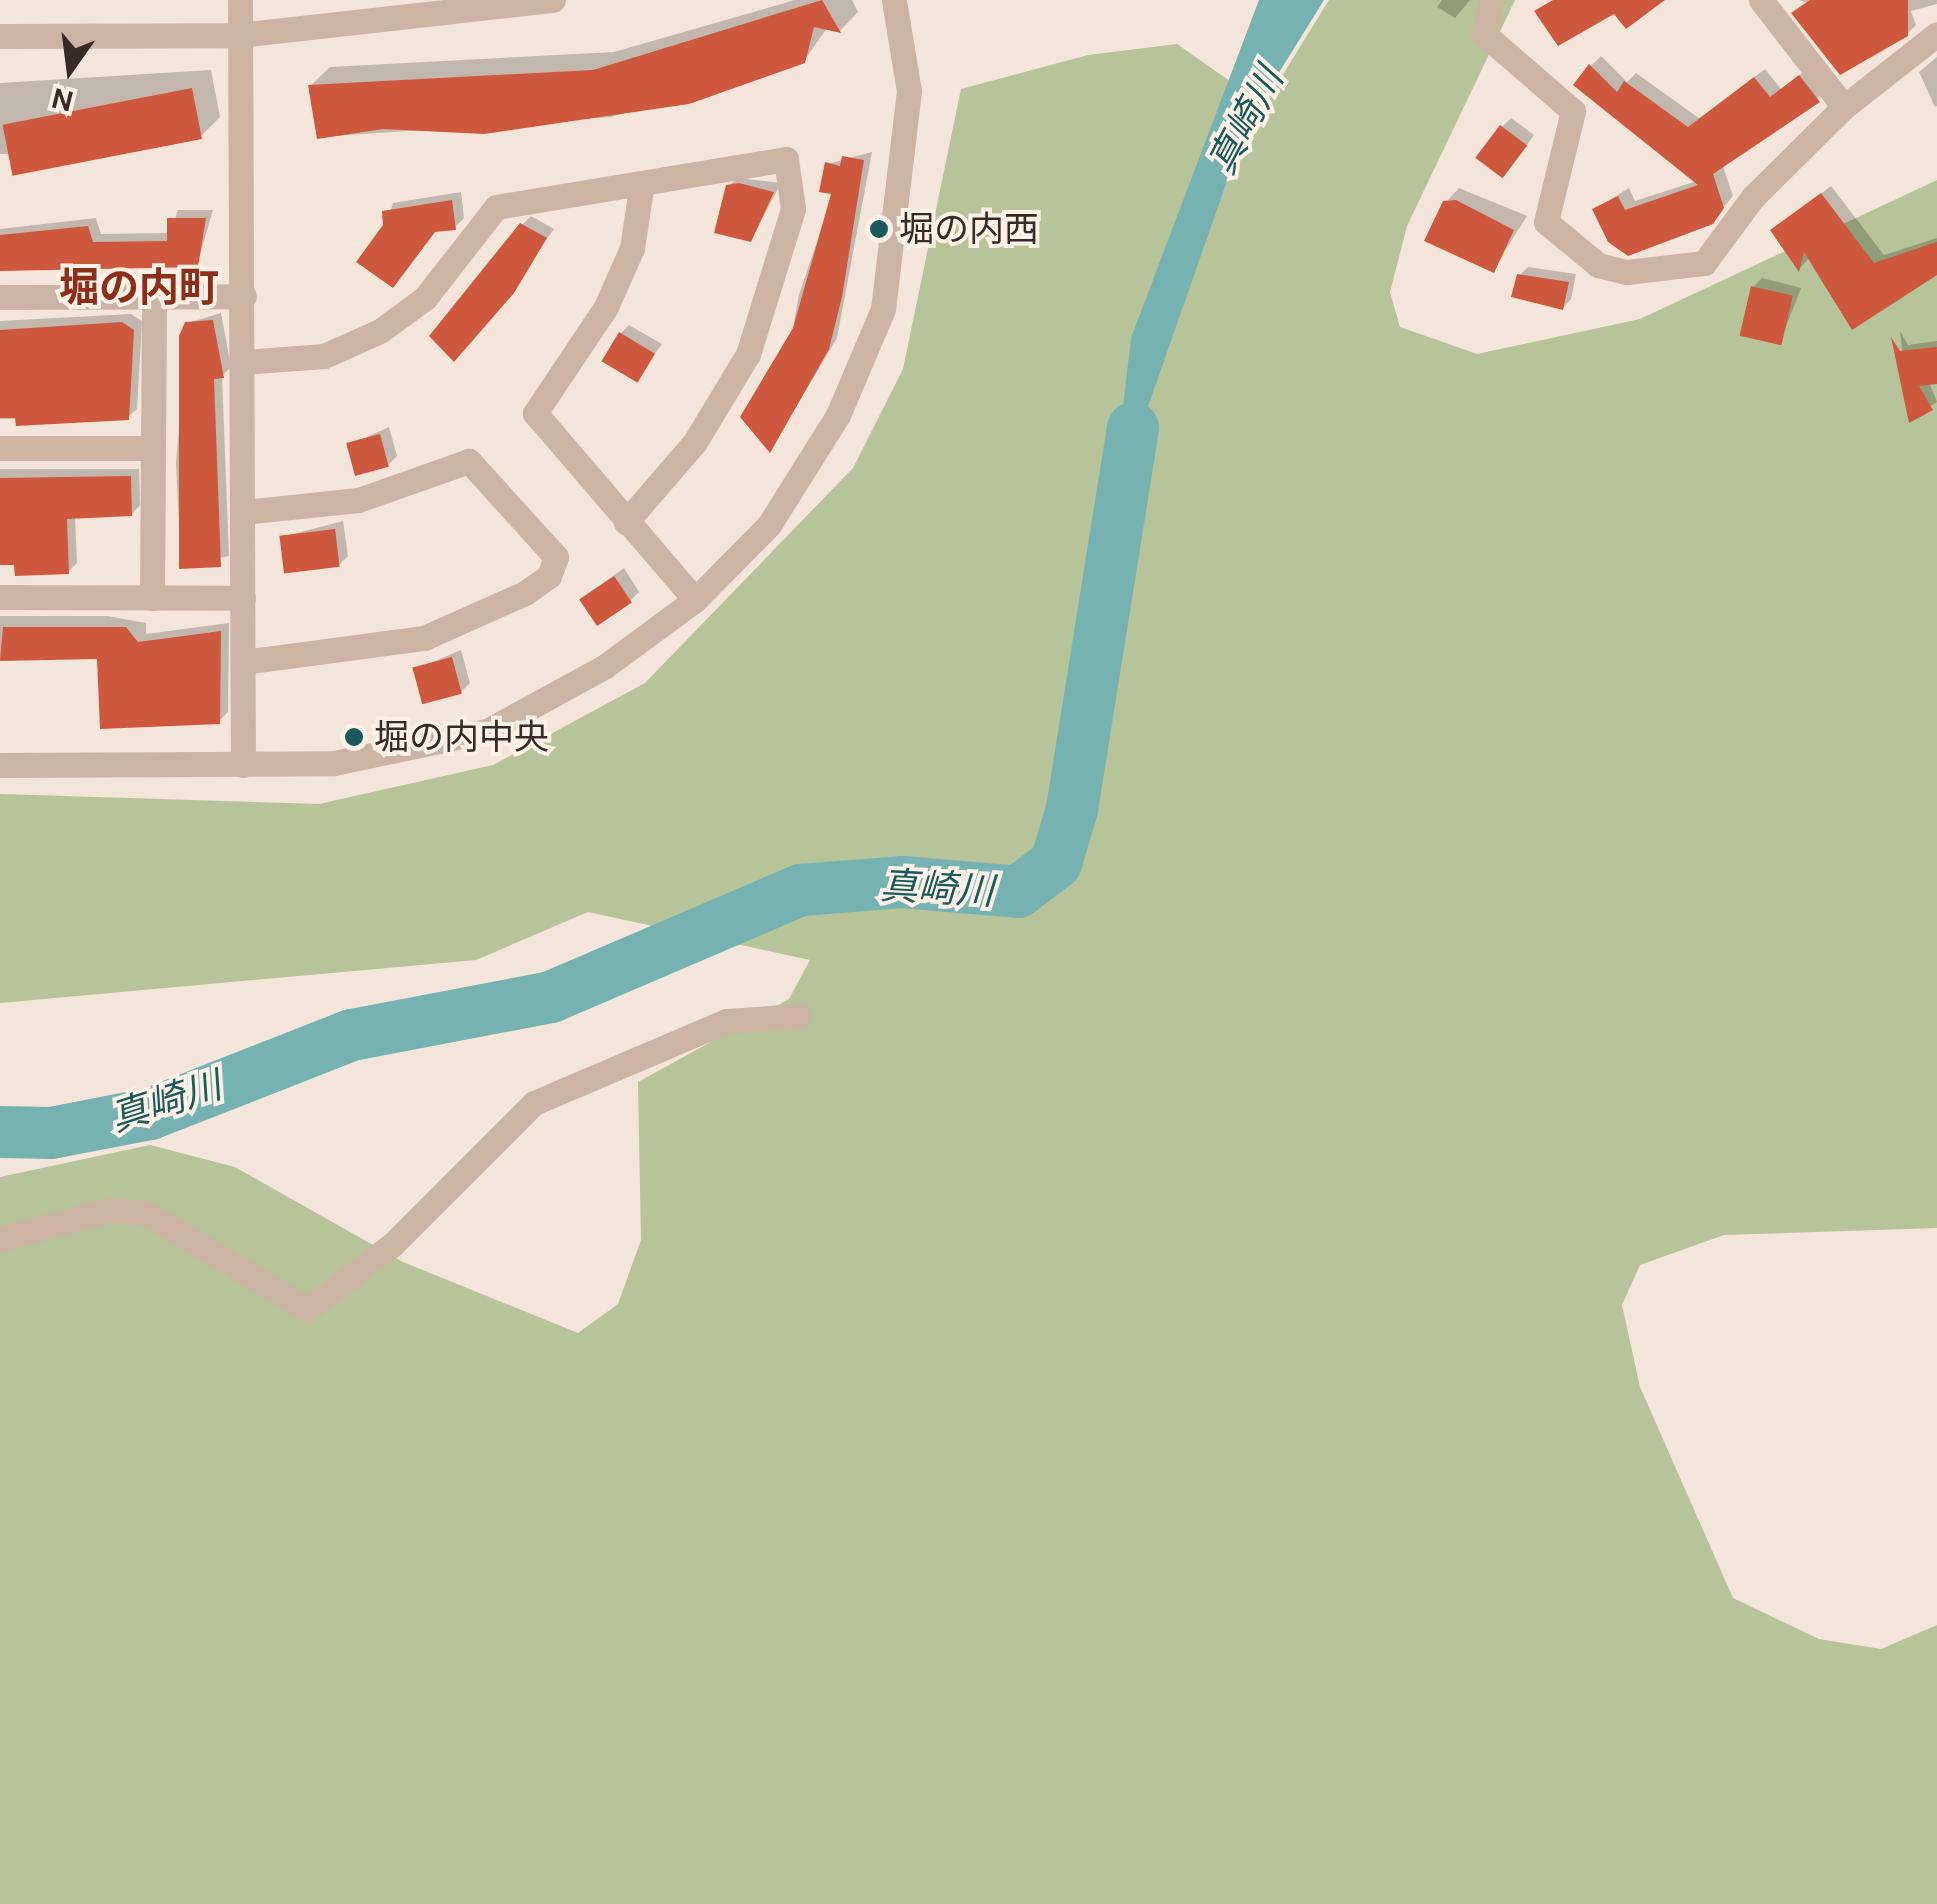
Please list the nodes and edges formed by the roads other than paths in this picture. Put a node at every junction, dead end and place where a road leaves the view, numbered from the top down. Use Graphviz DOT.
graph roads {
  1 [pos="240,0"];
  2 [pos="553,0"];
  3 [pos="894,0"];
  4 [pos="1491,0"];
  5 [pos="1761,0"];
  6 [pos="240,34"];
  7 [pos="1937,34"];
  8 [pos="0,36"];
  9 [pos="1844,106"];
  10 [pos="640,189"];
  11 [pos="154,296"];
  12 [pos="244,296"];
  13 [pos="0,297"];
  14 [pos="244,362"];
  15 [pos="0,448"];
  16 [pos="153,448"];
  17 [pos="243,512"];
  18 [pos="626,522"];
  19 [pos="0,597"];
  20 [pos="152,598"];
  21 [pos="244,598"];
  22 [pos="696,600"];
  23 [pos="243,662"];
  24 [pos="243,764"];
  25 [pos="0,765"];
  26 [pos="799,1016"];
  27 [pos="0,1239"];
  1 -- 6 [label="street"];
  2 -- 6 [label="street"];
  3 -- 22 [label="street"];
  4 -- 9 [label="street"];
  5 -- 9 [label="street"];
  6 -- 8 [label="street"];
  6 -- 12 [label="street"];
  7 -- 9 [label="street"];
  10 -- 14 [label="street"];
  10 -- 18 [label="street"];
  10 -- 18 [label="street"];
  11 -- 12 [label="street"];
  11 -- 13 [label="street"];
  11 -- 16 [label="street"];
  12 -- 14 [label="street"];
  14 -- 17 [label="street"];
  15 -- 16 [label="street"];
  16 -- 20 [label="street"];
  17 -- 21 [label="street"];
  17 -- 23 [label="street"];
  18 -- 22 [label="street"];
  19 -- 20 [label="street"];
  20 -- 21 [label="street"];
  21 -- 23 [label="street"];
  22 -- 24 [label="street"];
  23 -- 24 [label="street"];
  24 -- 25 [label="street"];
  26 -- 27 [label="street"];
}
